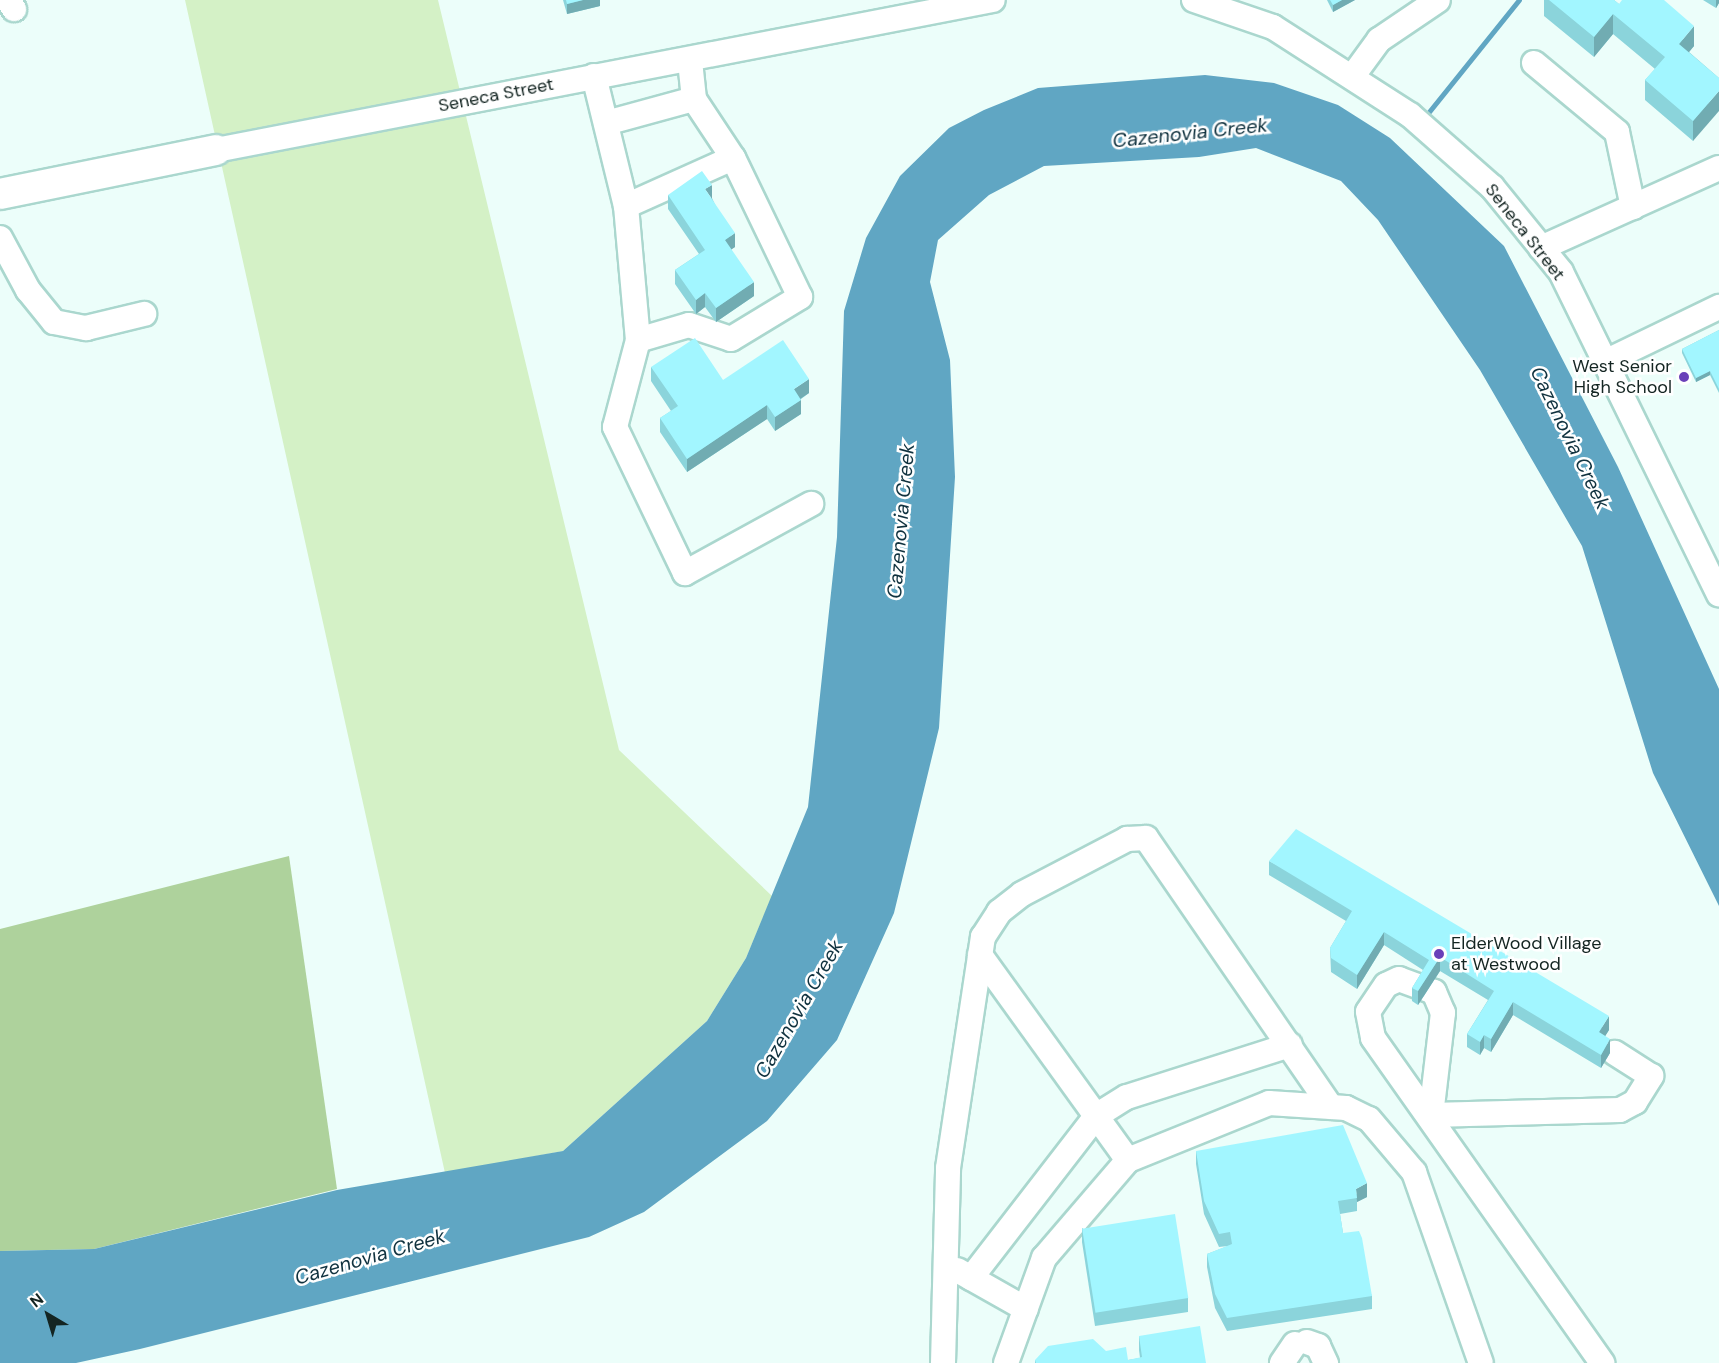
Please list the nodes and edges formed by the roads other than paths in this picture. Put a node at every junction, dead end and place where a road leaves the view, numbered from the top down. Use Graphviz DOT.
graph roads {
  1 [pos="993,0"];
  2 [pos="1194,0"];
  3 [pos="1438,0"];
  4 [pos="690,61"];
  5 [pos="1534,63"];
  6 [pos="594,76"];
  7 [pos="1352,77"];
  8 [pos="694,99"];
  9 [pos="606,123"];
  10 [pos="216,150"];
  11 [pos="733,158"];
  12 [pos="1719,168"];
  13 [pos="0,194"];
  14 [pos="626,206"];
  15 [pos="1633,207"];
  16 [pos="0,238"];
  17 [pos="1541,248"];
  18 [pos="1719,308"];
  19 [pos="144,314"];
  20 [pos="638,340"];
  21 [pos="1605,362"];
  22 [pos="811,504"];
  23 [pos="1719,594"];
  24 [pos="980,955"];
  25 [pos="1290,1045"];
  26 [pos="1615,1053"];
  27 [pos="1331,1107"];
  28 [pos="1431,1115"];
  29 [pos="1096,1116"];
  30 [pos="1128,1160"];
  31 [pos="945,1263"];
  32 [pos="971,1278"];
  33 [pos="1026,1309"];
  34 [pos="1295,1350"];
  35 [pos="943,1363"];
  36 [pos="1006,1363"];
  37 [pos="1326,1363"];
  38 [pos="1480,1363"];
  39 [pos="1602,1363"];
  1 -- 4 [label="street, Seneca Street"];
  2 -- 7 [label="street, Seneca Street"];
  3 -- 7 [label="street"];
  4 -- 6 [label="street, Seneca Street"];
  4 -- 8 [label="street"];
  5 -- 15 [label="street"];
  6 -- 9 [label="street"];
  6 -- 10 [label="street, Seneca Street"];
  7 -- 17 [label="street, Seneca Street"];
  8 -- 9 [label="street"];
  8 -- 11 [label="street"];
  9 -- 14 [label="street"];
  10 -- 13 [label="main road, Seneca Street"];
  11 -- 14 [label="street"];
  11 -- 20 [label="street"];
  12 -- 15 [label="street"];
  14 -- 20 [label="street"];
  15 -- 17 [label="street"];
  16 -- 19 [label="street"];
  17 -- 21 [label="street, Seneca Street"];
  18 -- 21 [label="street"];
  20 -- 22 [label="street"];
  21 -- 23 [label="street, Seneca Street"];
  24 -- 25 [label="street"];
  24 -- 29 [label="street"];
  24 -- 31 [label="street"];
  25 -- 27 [label="street"];
  25 -- 29 [label="street"];
  26 -- 28 [label="street"];
  27 -- 30 [label="street"];
  27 -- 38 [label="street"];
  28 -- 28 [label="street"];
  28 -- 39 [label="street"];
  29 -- 30 [label="street"];
  29 -- 32 [label="street"];
  30 -- 33 [label="street"];
  31 -- 32 [label="street"];
  31 -- 35 [label="street"];
  32 -- 33 [label="street"];
  33 -- 36 [label="street"];
  34 -- 37 [label="street"];
}
